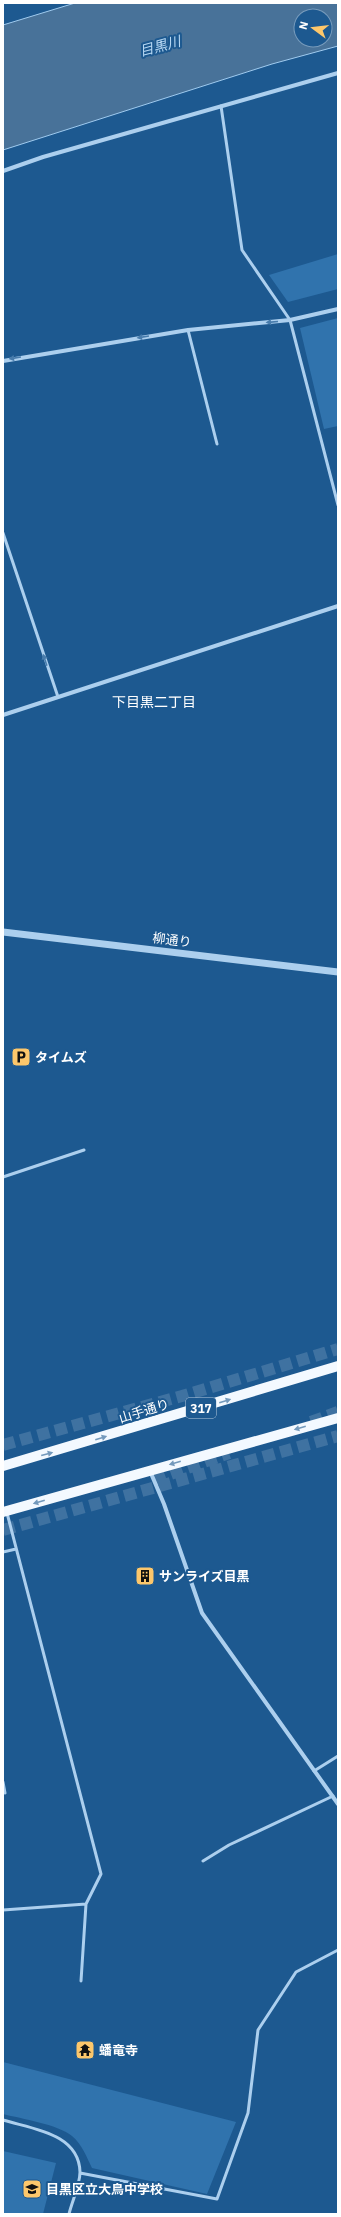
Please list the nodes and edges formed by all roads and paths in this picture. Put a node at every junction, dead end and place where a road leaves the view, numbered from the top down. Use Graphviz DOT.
graph roads {
  1 [pos="338,74"];
  2 [pos="221,106"];
  3 [pos="3,171"];
  4 [pos="338,309"];
  5 [pos="290,320"];
  6 [pos="188,330"];
  7 [pos="3,361"];
  8 [pos="217,444"];
  9 [pos="338,505"];
  10 [pos="3,533"];
  11 [pos="338,606"];
  12 [pos="58,697"];
  13 [pos="3,715"];
  14 [pos="3,932"];
  15 [pos="338,972"];
  16 [pos="84,1150"];
  17 [pos="3,1177"];
  18 [pos="338,1366"];
  19 [pos="338,1418"];
  20 [pos="3,1466"];
  21 [pos="150,1470"];
  22 [pos="5,1512"];
  23 [pos="16,1549"];
  24 [pos="3,1552"];
  25 [pos="338,1756"];
  26 [pos="314,1771"];
  27 [pos="3,1782"];
  28 [pos="5,1792"];
  29 [pos="333,1796"];
  30 [pos="338,1804"];
  31 [pos="204,1861"];
  32 [pos="86,1904"];
  33 [pos="3,1910"];
  34 [pos="338,1950"];
  35 [pos="81,1981"];
  36 [pos="3,2120"];
  37 [pos="80,2173"];
  38 [pos="69,2214"];
  1 -- 2 [label="street"];
  2 -- 3 [label="street"];
  2 -- 5 [label="lane"];
  4 -- 5 [label="street"];
  5 -- 6 [label="street, one-way"];
  5 -- 9 [label="lane"];
  6 -- 7 [label="street, one-way"];
  6 -- 8 [label="lane"];
  12 -- 10 [label="lane, one-way"];
  11 -- 12 [label="street"];
  12 -- 13 [label="street"];
  14 -- 15 [label="street, 柳通り"];
  16 -- 17 [label="lane"];
  20 -- 18 [label="main road, 山手通り / 317, one-way"];
  19 -- 21 [label="main road, one-way"];
  21 -- 22 [label="main road, one-way"];
  21 -- 26 [label="street"];
  22 -- 23 [label="lane"];
  23 -- 24 [label="lane"];
  23 -- 32 [label="lane"];
  25 -- 26 [label="lane"];
  26 -- 29 [label="street"];
  27 -- 28 [label="lane"];
  29 -- 30 [label="street"];
  29 -- 31 [label="lane"];
  32 -- 33 [label="lane"];
  32 -- 35 [label="lane"];
  34 -- 37 [label="lane"];
  36 -- 37 [label="lane"];
  37 -- 38 [label="lane"];
}
